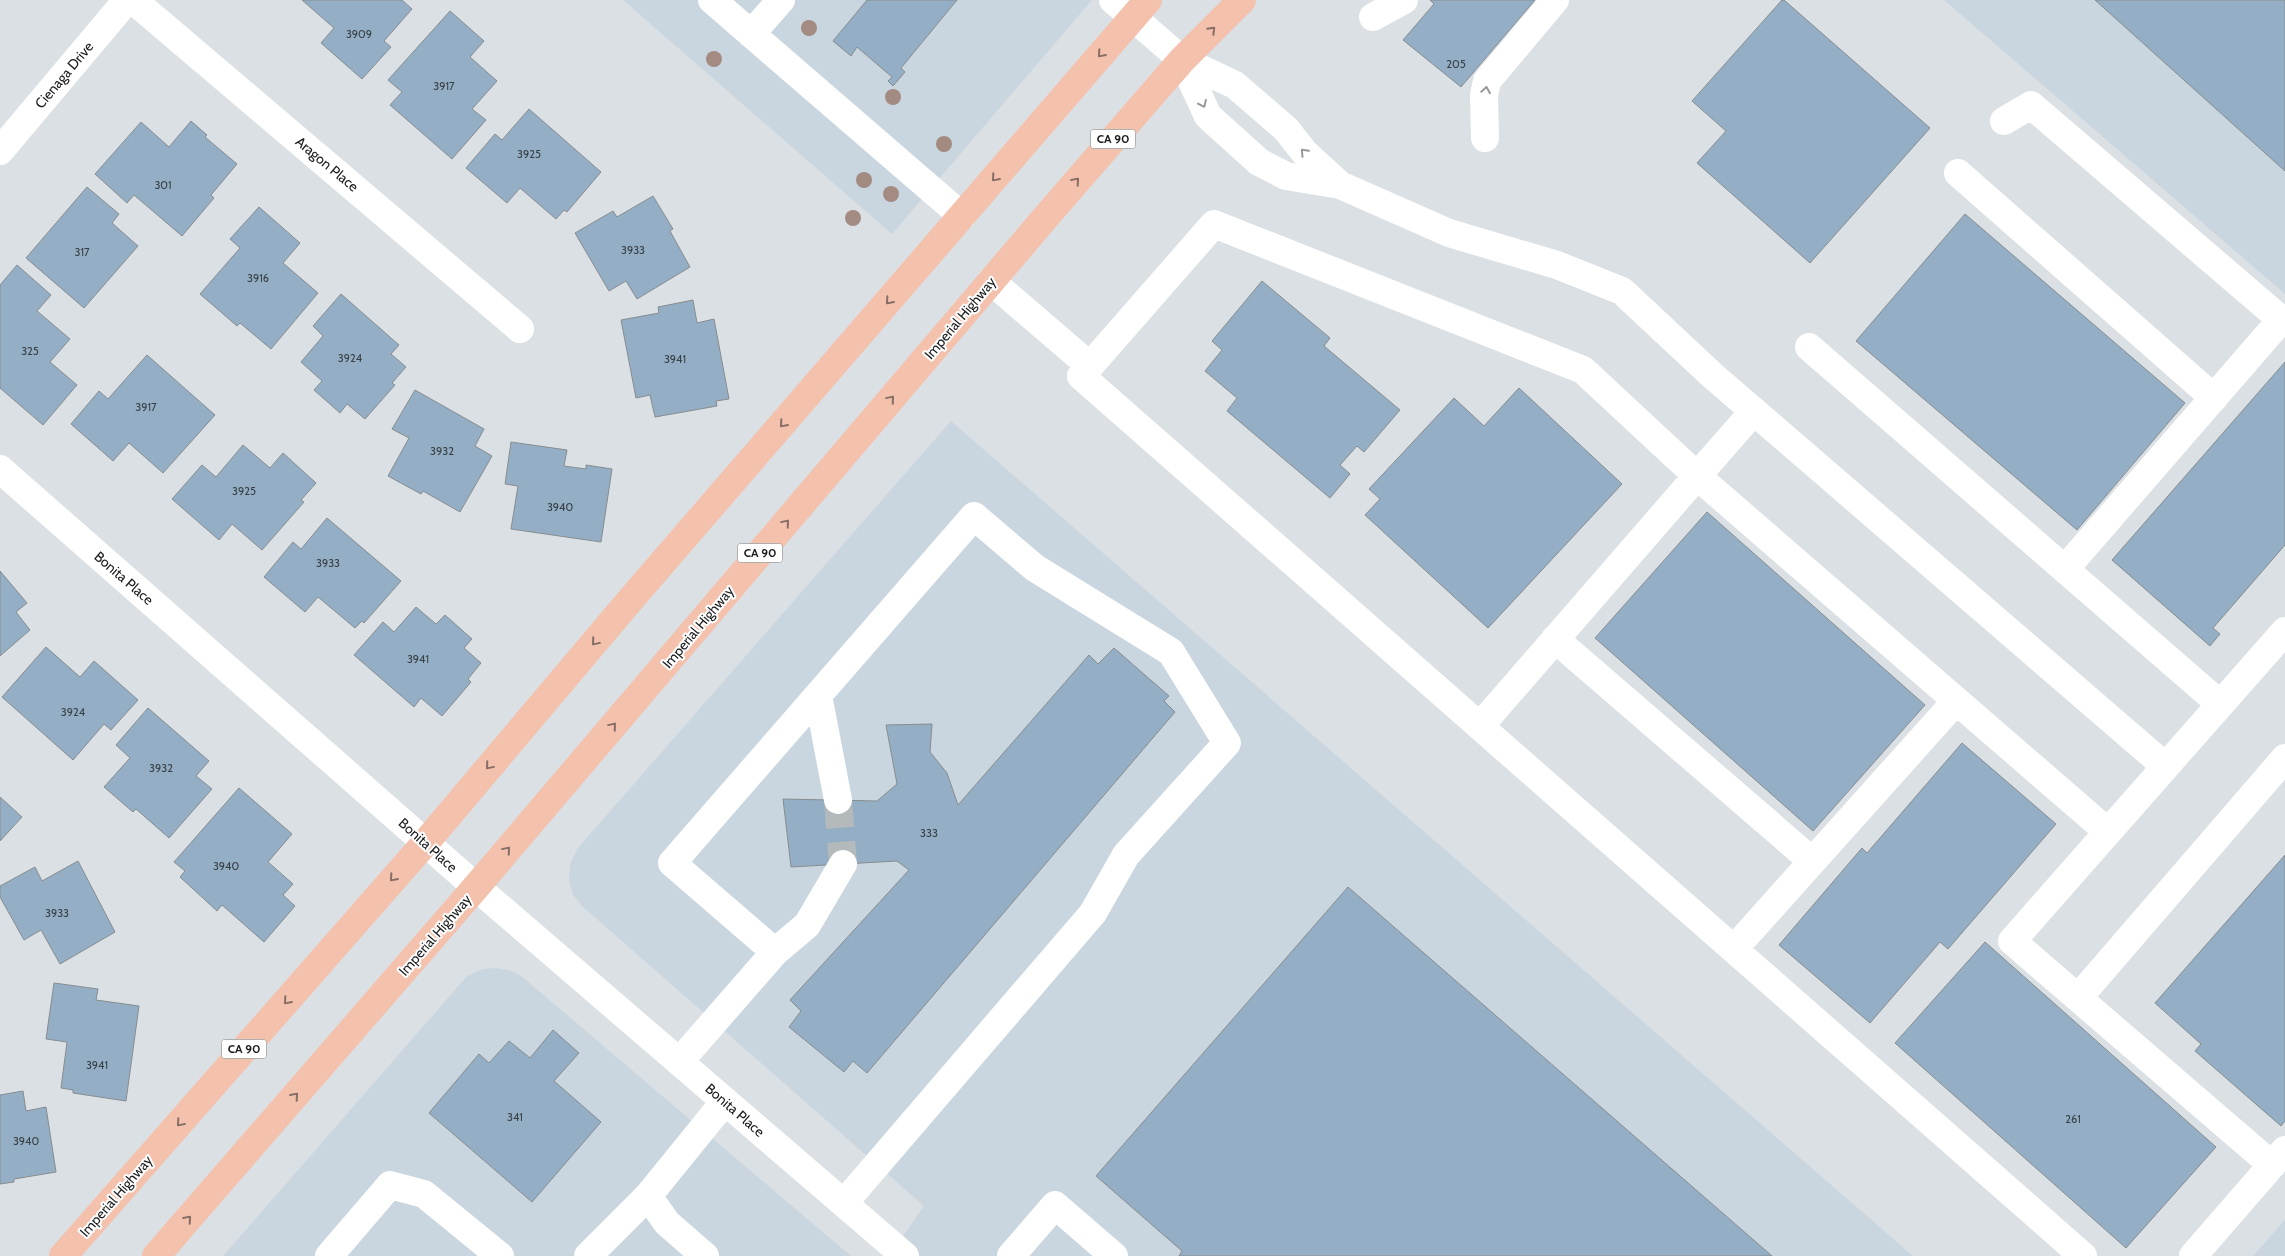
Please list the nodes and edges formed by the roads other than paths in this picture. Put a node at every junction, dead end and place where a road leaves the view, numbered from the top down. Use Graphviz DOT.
graph roads {
  1 [pos="127,0"];
  2 [pos="133,0"];
  3 [pos="712,0"];
  4 [pos="781,0"];
  5 [pos="1242,0"];
  6 [pos="1404,0"];
  7 [pos="1555,0"];
  8 [pos="1131,6"];
  9 [pos="1373,17"];
  10 [pos="751,34"];
  11 [pos="1182,60"];
  12 [pos="2004,121"];
  13 [pos="1485,138"];
  14 [pos="0,151"];
  15 [pos="1958,173"];
  16 [pos="1340,185"];
  17 [pos="962,216"];
  18 [pos="992,281"];
  19 [pos="2283,322"];
  20 [pos="520,329"];
  21 [pos="1809,347"];
  22 [pos="1090,366"];
  23 [pos="2214,398"];
  24 [pos="1754,411"];
  25 [pos="0,469"];
  26 [pos="1697,476"];
  27 [pos="2065,569"];
  28 [pos="2285,631"];
  29 [pos="1555,639"];
  30 [pos="818,695"];
  31 [pos="1956,701"];
  32 [pos="2220,704"];
  33 [pos="1480,726"];
  34 [pos="2285,758"];
  35 [pos="2165,766"];
  36 [pos="838,800"];
  37 [pos="2108,832"];
  38 [pos="426,842"];
  39 [pos="1812,861"];
  40 [pos="843,864"];
  41 [pos="476,887"];
  42 [pos="1734,949"];
  43 [pos="775,952"];
  44 [pos="2078,998"];
  45 [pos="679,1062"];
  46 [pos="725,1101"];
  47 [pos="2278,1158"];
  48 [pos="648,1196"];
  49 [pos="844,1203"];
  50 [pos="63,1256"];
  51 [pos="156,1256"];
  52 [pos="329,1256"];
  53 [pos="500,1256"];
  54 [pos="588,1256"];
  55 [pos="705,1256"];
  56 [pos="906,1256"];
  57 [pos="1011,1256"];
  58 [pos="1114,1256"];
  59 [pos="2083,1256"];
  60 [pos="2193,1256"];
  1 -- 14 [label="street, Cienaga Drive"];
  2 -- 20 [label="street, Aragon Place"];
  3 -- 10 [label="street"];
  4 -- 10 [label="street"];
  11 -- 5 [label="main road, Imperial Highway / CA 90, one-way"];
  6 -- 9 [label="street"];
  13 -- 7 [label="street, one-way"];
  8 -- 11 [label="street"];
  8 -- 17 [label="main road, Imperial Highway / CA 90, one-way"];
  10 -- 17 [label="street"];
  16 -- 11 [label="street, one-way"];
  11 -- 16 [label="street, one-way"];
  18 -- 11 [label="main road, Imperial Highway / CA 90, one-way"];
  12 -- 19 [label="street"];
  15 -- 23 [label="street"];
  16 -- 24 [label="street"];
  17 -- 38 [label="main road, Imperial Highway / CA 90, one-way"];
  18 -- 22 [label="street"];
  41 -- 18 [label="main road, Imperial Highway / CA 90, one-way"];
  19 -- 23 [label="street"];
  21 -- 27 [label="street"];
  22 -- 26 [label="street"];
  22 -- 33 [label="street"];
  23 -- 27 [label="street"];
  24 -- 26 [label="street"];
  24 -- 35 [label="street"];
  25 -- 38 [label="street, Bonita Place"];
  26 -- 29 [label="street"];
  26 -- 31 [label="street"];
  27 -- 32 [label="street"];
  28 -- 32 [label="street"];
  29 -- 33 [label="street"];
  29 -- 39 [label="street"];
  30 -- 36 [label="street"];
  30 -- 43 [label="street"];
  30 -- 49 [label="street"];
  31 -- 37 [label="street"];
  31 -- 39 [label="street"];
  32 -- 35 [label="street"];
  33 -- 42 [label="street"];
  34 -- 44 [label="street"];
  35 -- 37 [label="street"];
  37 -- 44 [label="street"];
  38 -- 41 [label="street, Bonita Place"];
  38 -- 50 [label="main road, Imperial Highway / CA 90, one-way"];
  39 -- 42 [label="street"];
  40 -- 43 [label="street"];
  41 -- 45 [label="street, Bonita Place"];
  51 -- 41 [label="main road, Imperial Highway / CA 90, one-way"];
  42 -- 59 [label="street"];
  43 -- 45 [label="street"];
  44 -- 47 [label="street"];
  45 -- 46 [label="street, Bonita Place"];
  46 -- 48 [label="street"];
  46 -- 49 [label="street, Bonita Place"];
  47 -- 60 [label="street"];
  48 -- 54 [label="street"];
  48 -- 55 [label="street"];
  49 -- 56 [label="street, Bonita Place"];
  52 -- 53 [label="street"];
  57 -- 58 [label="street"];
}
